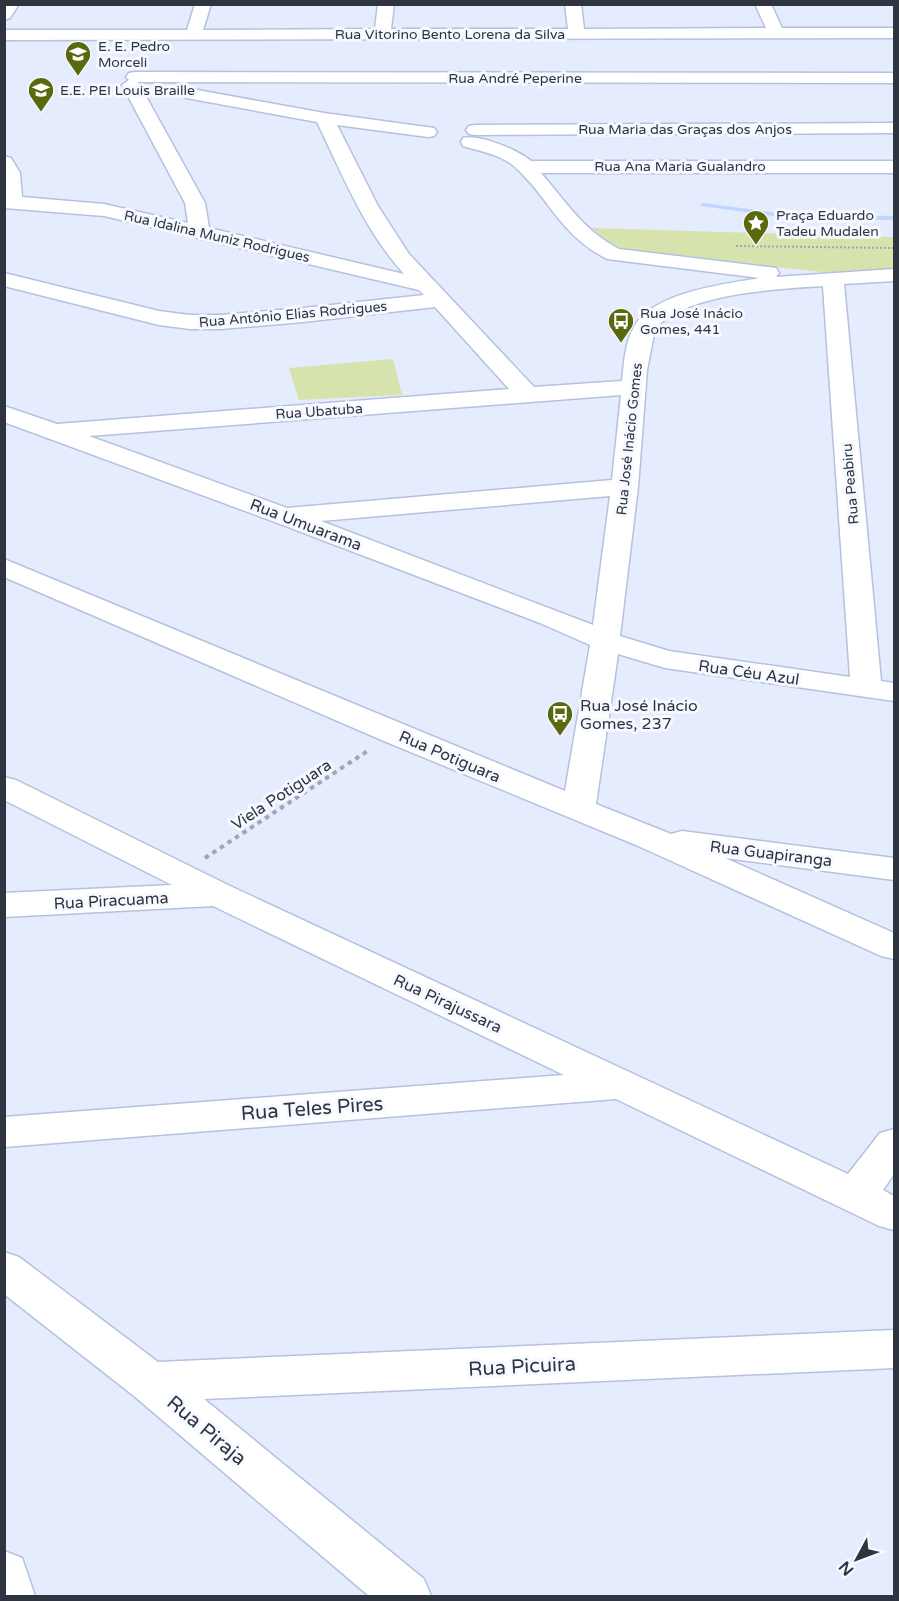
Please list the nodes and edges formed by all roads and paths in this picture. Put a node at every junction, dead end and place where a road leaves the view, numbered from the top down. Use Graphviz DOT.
graph roads {
  1 [pos="12,4"];
  2 [pos="203,4"];
  3 [pos="386,4"];
  4 [pos="573,4"];
  5 [pos="763,4"];
  6 [pos="4,15"];
  7 [pos="776,33"];
  8 [pos="894,33"];
  9 [pos="4,34"];
  10 [pos="382,34"];
  11 [pos="577,34"];
  12 [pos="193,35"];
  13 [pos="257,35"];
  14 [pos="205,50"];
  15 [pos="173,59"];
  16 [pos="894,78"];
  17 [pos="245,79"];
  18 [pos="133,81"];
  19 [pos="226,100"];
  20 [pos="324,118"];
  21 [pos="894,128"];
  22 [pos="452,134"];
  23 [pos="4,162"];
  24 [pos="525,167"];
  25 [pos="894,167"];
  26 [pos="9,202"];
  27 [pos="199,231"];
  28 [pos="725,245"];
  29 [pos="894,248"];
  30 [pos="894,275"];
  31 [pos="4,279"];
  32 [pos="821,280"];
  33 [pos="435,293"];
  34 [pos="634,387"];
  35 [pos="528,395"];
  36 [pos="4,413"];
  37 [pos="51,430"];
  38 [pos="4,436"];
  39 [pos="625,487"];
  40 [pos="284,516"];
  41 [pos="4,567"];
  42 [pos="606,641"];
  43 [pos="880,690"];
  44 [pos="395,734"];
  45 [pos="4,787"];
  46 [pos="578,810"];
  47 [pos="648,837"];
  48 [pos="894,869"];
  49 [pos="181,874"];
  50 [pos="218,894"];
  51 [pos="4,905"];
  52 [pos="894,947"];
  53 [pos="619,1085"];
  54 [pos="4,1132"];
  55 [pos="894,1144"];
  56 [pos="856,1195"];
  57 [pos="894,1214"];
  58 [pos="12,1287"];
  59 [pos="894,1349"];
  60 [pos="150,1382"];
  61 [pos="4,1574"];
  62 [pos="10,1596"];
  63 [pos="406,1596"];
  1 -- 6 [label="street"];
  2 -- 12 [label="street"];
  3 -- 10 [label="street"];
  4 -- 11 [label="street"];
  5 -- 7 [label="street"];
  7 -- 8 [label="street, Rua Vitorino Bento Lorena da Silva"];
  7 -- 11 [label="street, Rua Vitorino Bento Lorena da Silva"];
  9 -- 12 [label="street, Rua Vitorino Bento Lorena da Silva"];
  10 -- 11 [label="street, Rua Vitorino Bento Lorena da Silva"];
  10 -- 13 [label="street, Rua Vitorino Bento Lorena da Silva"];
  12 -- 13 [label="street, Rua Vitorino Bento Lorena da Silva"];
  13 -- 14 [label="street"];
  15 -- 18 [label="street"];
  16 -- 17 [label="street, Rua André Peperine"];
  17 -- 18 [label="street, Rua André Peperine"];
  17 -- 19 [label="street"];
  18 -- 19 [label="street"];
  18 -- 27 [label="street"];
  19 -- 20 [label="street"];
  20 -- 22 [label="street"];
  20 -- 33 [label="street"];
  21 -- 22 [label="street, Rua Maria das Graças dos Anjos"];
  22 -- 24 [label="street"];
  23 -- 26 [label="street"];
  24 -- 25 [label="street, Rua Ana Maria Gualandro"];
  24 -- 32 [label="street"];
  26 -- 27 [label="street, Rua Idalina Muniz Rodrigues"];
  27 -- 33 [label="street, Rua Idalina Muniz Rodrigues"];
  28 -- 29 [label="path"];
  30 -- 32 [label="street, Rua José Inácio Gomes"];
  31 -- 33 [label="street, Rua Antônio Elias Rodrigues"];
  32 -- 34 [label="street, Rua José Inácio Gomes"];
  32 -- 43 [label="street, Rua Peabiru"];
  33 -- 35 [label="street"];
  34 -- 35 [label="street, Rua Ubatuba"];
  34 -- 39 [label="street, Rua José Inácio Gomes"];
  35 -- 37 [label="street, Rua Ubatuba"];
  36 -- 37 [label="street, Rua Umuarama"];
  37 -- 38 [label="street, Rua Ubatuba"];
  37 -- 40 [label="street, Rua Umuarama"];
  39 -- 40 [label="street"];
  39 -- 42 [label="street, Rua José Inácio Gomes"];
  40 -- 42 [label="street, Rua Umuarama"];
  41 -- 44 [label="street, Rua Potiguara"];
  42 -- 43 [label="street, Rua Céu Azul"];
  42 -- 46 [label="street, Rua José Inácio Gomes"];
  44 -- 46 [label="street, Rua Potiguara"];
  44 -- 49 [label="path, Viela Potiguara"];
  45 -- 49 [label="street, Rua Pirajussara"];
  46 -- 47 [label="street, Rua Potiguara"];
  47 -- 48 [label="street, Rua Guapiranga"];
  47 -- 52 [label="street, Rua Potiguara"];
  49 -- 50 [label="street, Rua Pirajussara"];
  50 -- 51 [label="street, Rua Piracuama"];
  50 -- 53 [label="street, Rua Pirajussara"];
  53 -- 54 [label="street, Rua Teles Pires"];
  53 -- 56 [label="street, Rua Pirajussara"];
  55 -- 56 [label="street"];
  56 -- 57 [label="street, Rua Pirajussara"];
  58 -- 60 [label="street, Rua Piraja"];
  59 -- 60 [label="street, Rua Picuira"];
  60 -- 63 [label="street, Rua Piraja"];
  61 -- 62 [label="street"];
}
